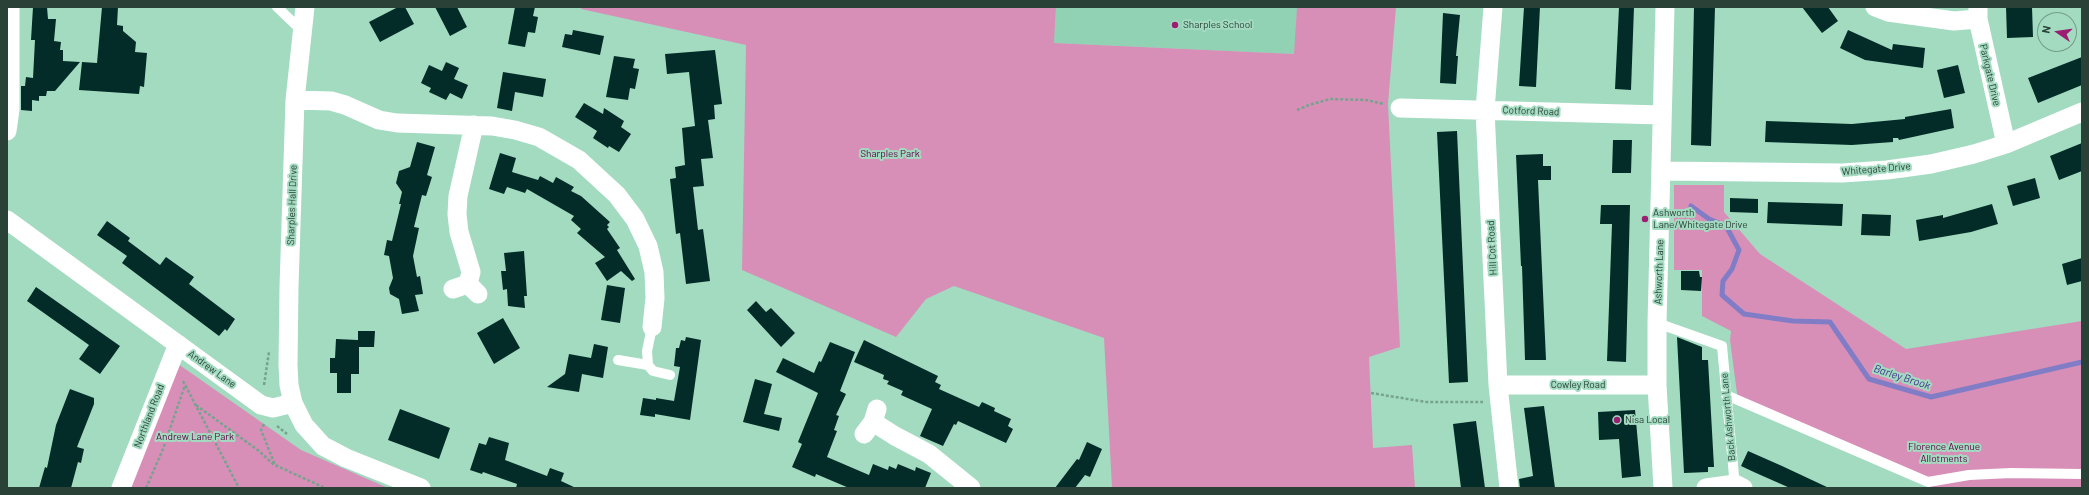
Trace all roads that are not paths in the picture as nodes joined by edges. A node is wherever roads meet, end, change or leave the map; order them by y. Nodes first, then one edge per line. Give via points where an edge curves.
1 (10, 7) edge
2 (278, 7) edge
3 (304, 7) edge
4 (1493, 7) edge
5 (1665, 7) edge
6 (1875, 7) edge
7 (1978, 13) edge
8 (302, 31) junction
9 (8, 85) edge
10 (295, 100) junction
11 (1400, 108) road end
12 (1486, 110) junction
13 (2082, 112) edge
14 (1662, 115) junction
15 (474, 125) junction
16 (7, 131) edge
17 (2006, 144) junction
18 (1662, 170) junction
19 (7, 220) edge
20 (466, 289) dead end
21 (1657, 324) junction
22 (652, 327) joint
23 (174, 352) junction
24 (618, 360) dead end
25 (648, 365) junction
26 (670, 375) dead end
27 (1657, 385) junction
28 (1499, 393) junction
29 (1726, 394) junction
30 (293, 403) junction
31 (872, 422) dead end
32 (2082, 474) edge
33 (1738, 487) edge
34 (121, 488) edge
35 (421, 488) edge
36 (971, 488) edge
37 (1508, 488) edge
38 (1664, 488) edge
39 (1706, 488) edge

1 - 9 street
2 - 8 lane
3 - 8 street, Sharples Hall Drive
4 - 12 street, Hill Cot Road
5 - 14 street, Ashworth Lane
6 - 7 street via 1888,12 1954,21
7 - 17 street, Parkgate Drive
8 - 10 street, Sharples Hall Drive
9 - 16 street
10 - 15 street via 345,105 379,120 397,123
10 - 30 street, Sharples Hall Drive via 288,365
11 - 12 street, Cotford Road
12 - 14 street, Cotford Road
12 - 28 street, Hill Cot Road
13 - 17 street, Whitegate Drive
14 - 18 street, Ashworth Lane
15 - 20 street via 458,196 457,214 459,232 471,272
15 - 22 street via 516,130 539,137 579,160 617,195 635,219 648,246 654,272
17 - 18 street, Whitegate Drive via 1931,164 1887,170 1842,173
18 - 21 street, Ashworth Lane
19 - 23 street, Andrew Lane
21 - 27 street, Ashworth Lane
21 - 29 lane, Back Ashworth Lane via 1722,346
22 - 25 lane via 647,351
23 - 30 street, Andrew Lane via 261,404 273,408
23 - 34 street, Northland Road
24 - 25 lane
25 - 26 lane via 653,371
27 - 28 street, Cowley Road
27 - 38 street, Ashworth Lane
28 - 37 street, Hill Cot Road
29 - 32 lane via 1928,482 1969,475
29 - 33 lane, Back Ashworth Lane
30 - 35 street via 304,425 323,446
31 - 36 street via 929,454
33 - 39 street

